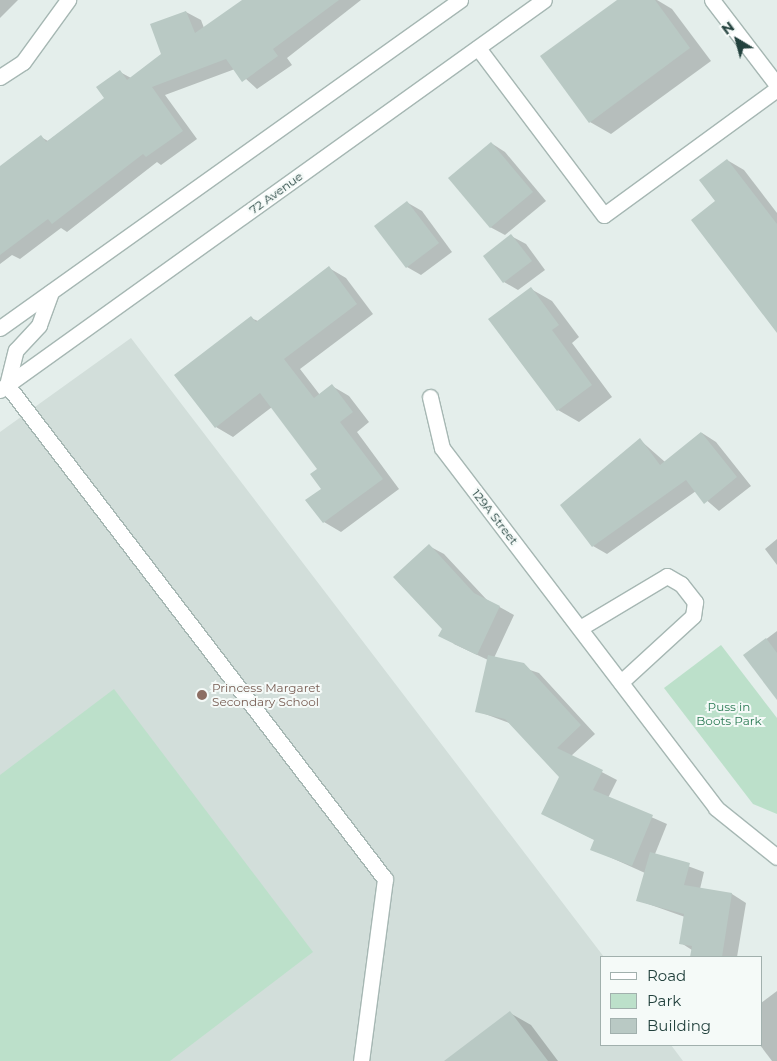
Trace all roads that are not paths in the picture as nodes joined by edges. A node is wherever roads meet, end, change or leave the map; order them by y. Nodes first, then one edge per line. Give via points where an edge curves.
1 (68, 0) edge
2 (460, 0) edge
3 (544, 0) edge
4 (712, 0) edge
5 (478, 48) junction
6 (0, 77) edge
7 (777, 87) edge
8 (51, 292) junction
9 (0, 328) edge
10 (4, 388) edge
11 (430, 397) dead end
12 (580, 628) junction
13 (621, 682) junction
14 (777, 856) edge
15 (361, 1061) edge

1 - 6 main road via 23,62
2 - 8 main road
3 - 5 main road, 72 Avenue
4 - 7 main road
5 - 7 main road via 604,215
5 - 10 main road, 72 Avenue
8 - 9 main road
8 - 10 main road via 39,325 16,350
10 - 15 main road via 385,879
11 - 12 main road, 129A Street via 442,448
12 - 13 main road, 129A Street
12 - 13 main road via 667,576 682,584 695,602 693,616
13 - 14 main road, 129A Street via 716,808

